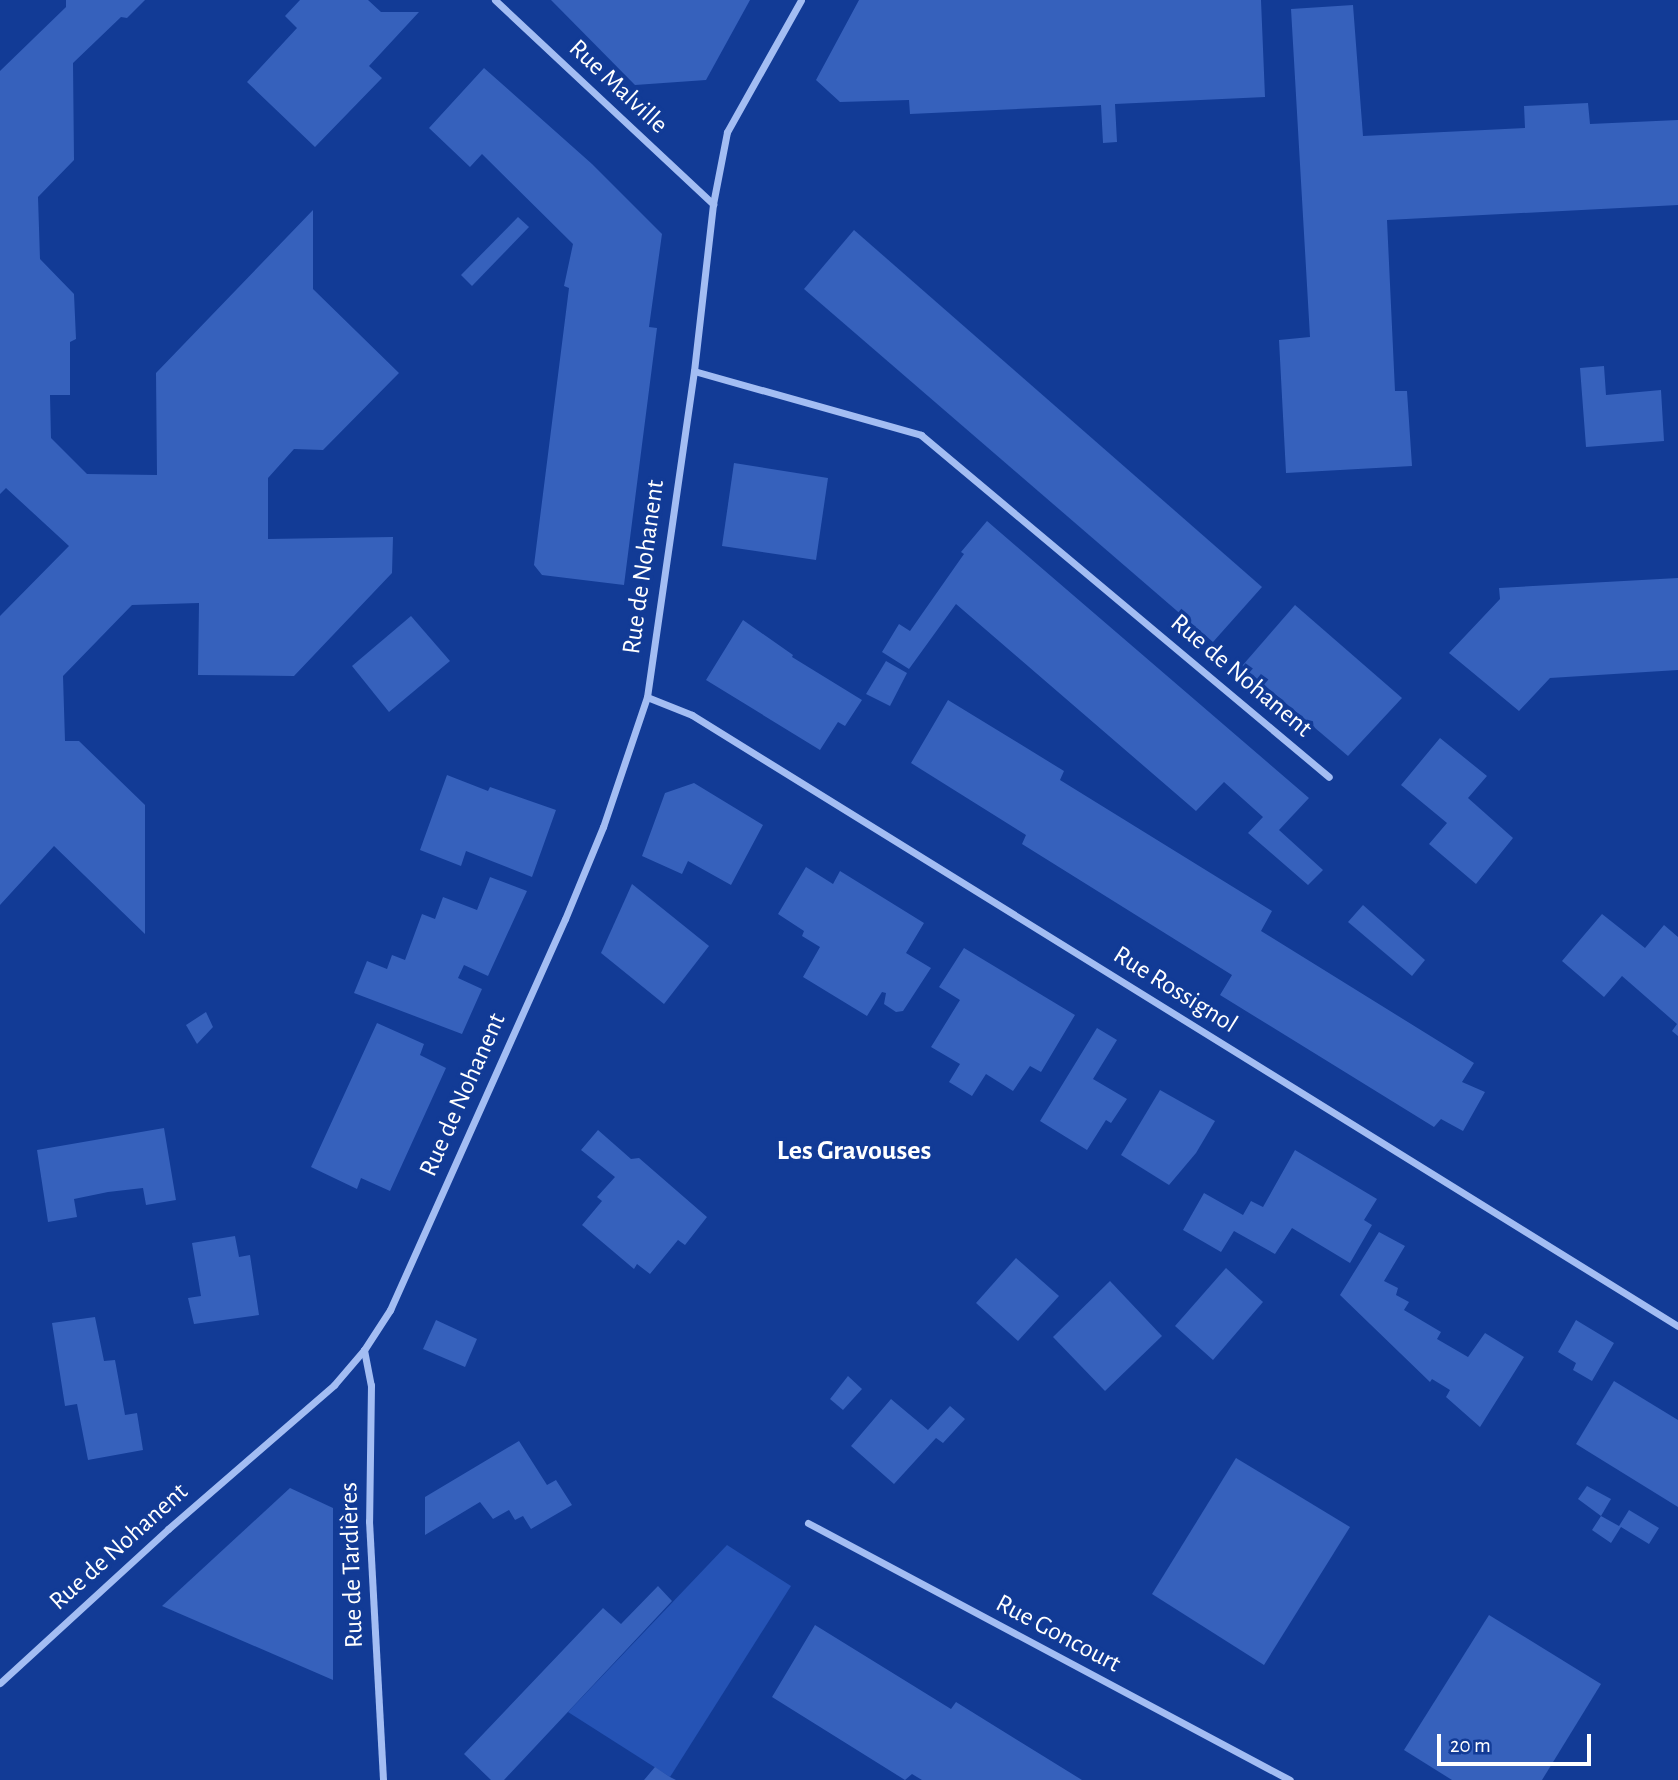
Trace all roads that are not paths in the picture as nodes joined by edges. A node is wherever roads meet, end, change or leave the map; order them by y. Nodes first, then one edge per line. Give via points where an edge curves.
1 (495, 0) edge
2 (801, 0) edge
3 (713, 204) junction
4 (694, 371) junction
5 (647, 697) junction
6 (1329, 777) dead end
7 (1678, 1326) edge
8 (364, 1350) junction
9 (808, 1523) dead end
10 (0, 1683) edge
11 (383, 1780) edge
12 (1290, 1780) edge

1 - 3 street, Rue Malville
2 - 3 street, Rue de Nohanent via 727,132
3 - 4 street, Rue de Nohanent
4 - 5 street, Rue de Nohanent
4 - 6 street, Rue de Nohanent via 921,435
5 - 7 street, Rue Rossignol via 692,715
5 - 8 street, Rue de Nohanent via 603,827 565,919 390,1310
8 - 10 street, Rue de Nohanent via 334,1385
8 - 11 street, Rue de Tardières via 371,1385 369,1521
9 - 12 street, Rue Goncourt

